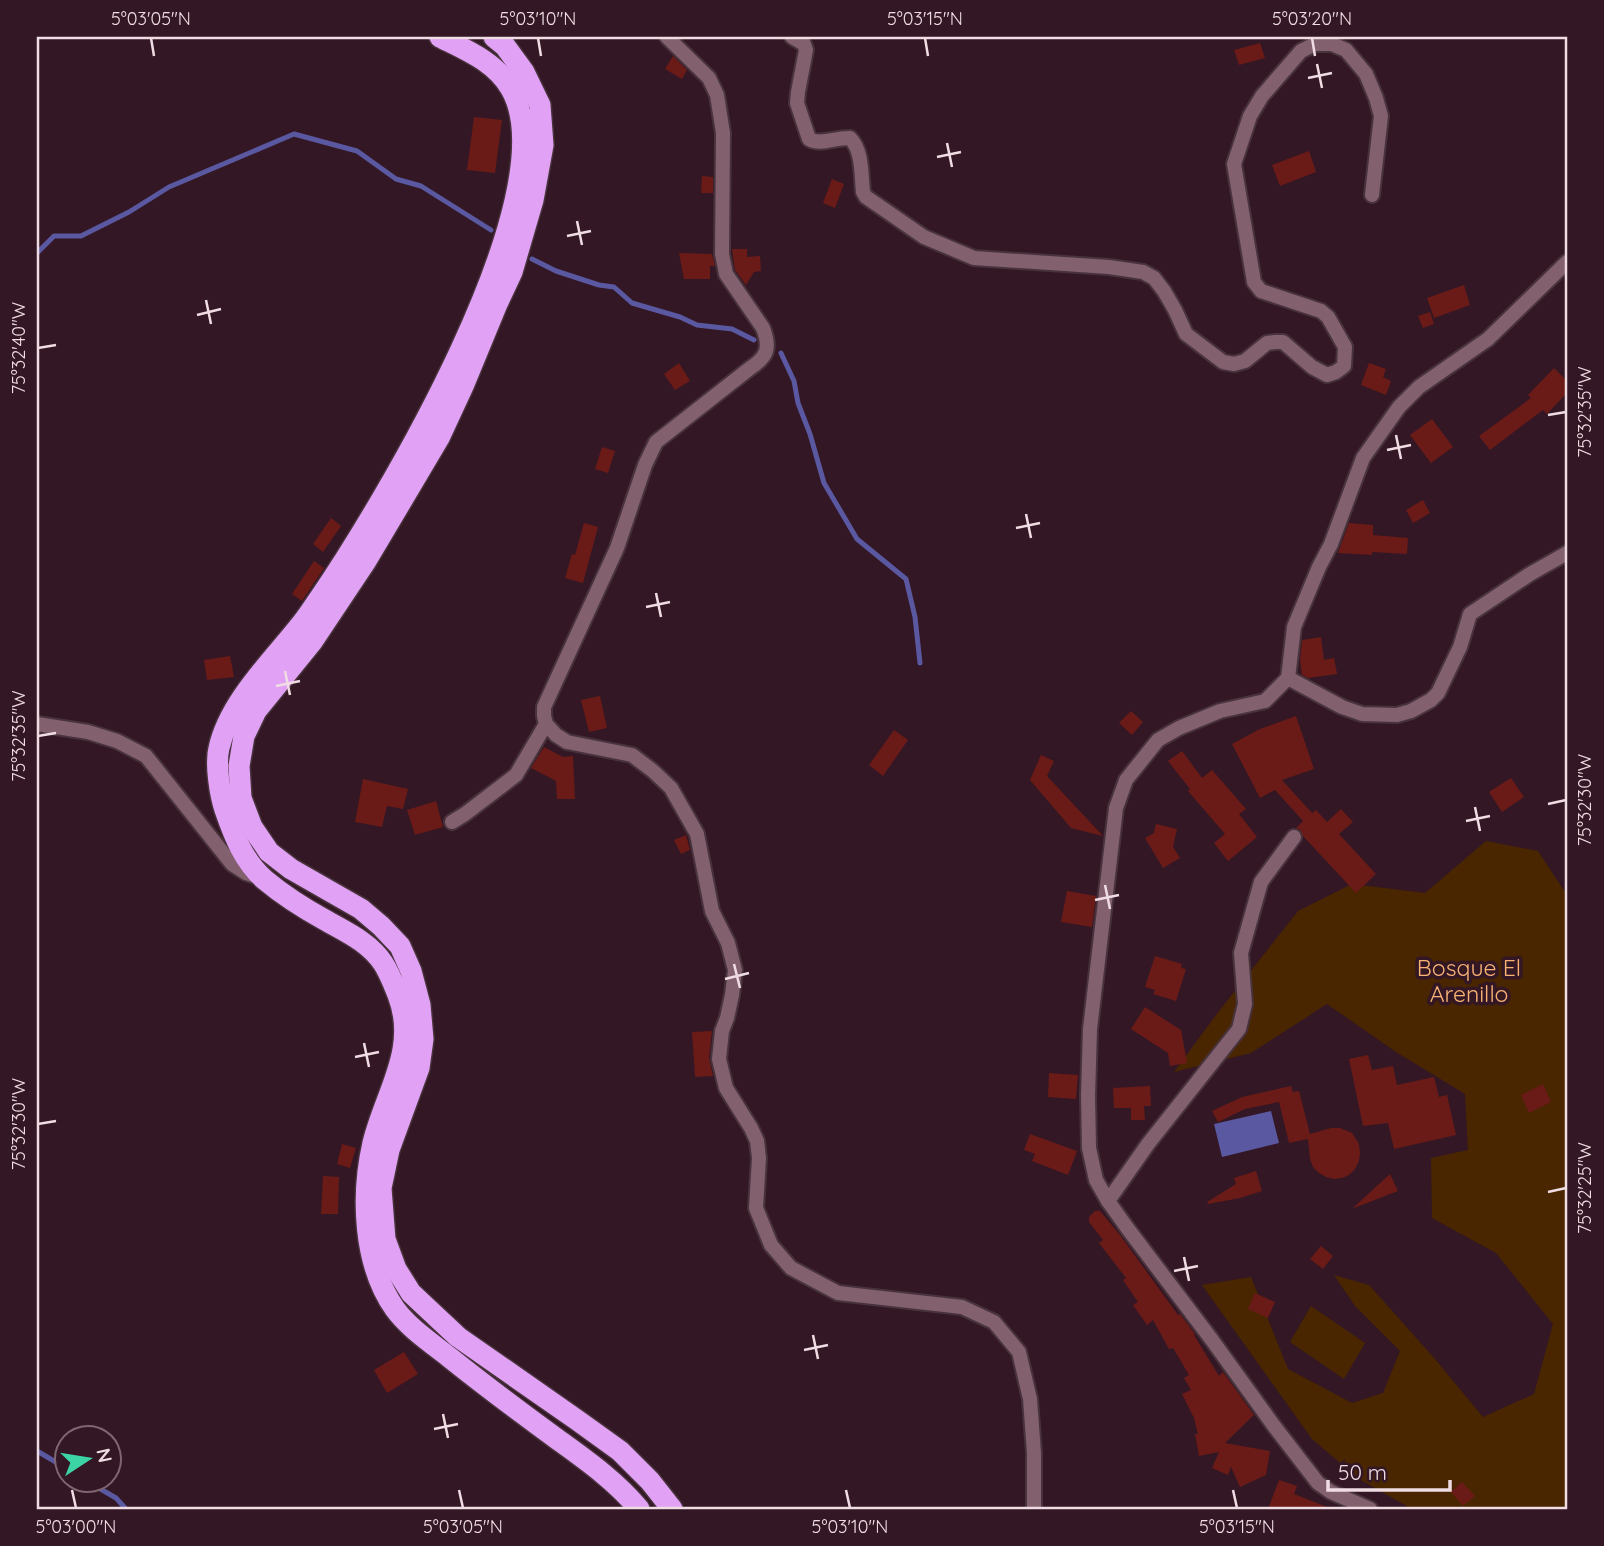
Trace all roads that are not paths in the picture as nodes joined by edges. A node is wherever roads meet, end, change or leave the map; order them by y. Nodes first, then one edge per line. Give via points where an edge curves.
1 (440, 37) edge
2 (494, 37) edge
3 (667, 37) edge
4 (792, 37) edge
5 (1372, 195) dead end
6 (1567, 262) edge
7 (1567, 553) edge
8 (1287, 678) junction
9 (37, 724) edge
10 (546, 724) junction
11 (452, 822) dead end
12 (1294, 837) dead end
13 (263, 878) junction
14 (1108, 1201) junction
15 (639, 1509) edge
16 (672, 1509) edge
17 (1034, 1509) edge
18 (1370, 1509) edge

1 - 13 highway via 495,68 512,90 522,117 523,157 513,209 476,318 403,465 340,569 240,701 218,751 222,802 233,834
2 - 16 highway via 524,72 540,105 543,145 512,272 439,438 312,642 256,711 244,736 239,766 241,798 252,827 269,852 382,926 400,946 411,971 421,1005 419,1068 389,1150 381,1188 385,1239 396,1269 411,1293 458,1337 620,1451
3 - 10 street via 698,65 717,95 723,133 722,254 726,274 763,328 768,348 762,360 656,442 617,548 544,707
4 - 5 street via 806,50 797,103 809,139 818,143 850,138 859,155 866,197 924,237 974,258 1143,272 1164,290 1186,334 1223,362 1245,361 1267,343 1283,342 1327,375 1344,366 1345,347 1328,317 1261,291 1254,282 1234,164 1262,96 1301,51 1315,44 1346,50 1366,75 1376,98 1381,116
6 - 8 street via 1488,339 1419,387 1370,447 1294,627
7 - 8 street via 1470,614 1437,693 1412,711 1363,714
8 - 14 street via 1265,701 1220,711 1158,740 1126,780 1116,808 1090,1029 1088,1096 1089,1148 1096,1180
9 - 13 street via 88,732 146,756 232,864
10 - 11 street via 516,775
10 - 17 street via 567,742 632,755 671,788 697,834 712,911 735,970 719,1059 726,1088 757,1140 756,1208 771,1244 791,1268 838,1293 962,1307 994,1322 1019,1352 1030,1399
12 - 14 street via 1261,882 1241,953 1245,1004 1239,1029 1147,1144
13 - 15 highway via 369,947 383,963 401,1003 402,1057 373,1144 367,1187 373,1262 397,1312 475,1378 611,1479
14 - 18 street via 1318,1483

